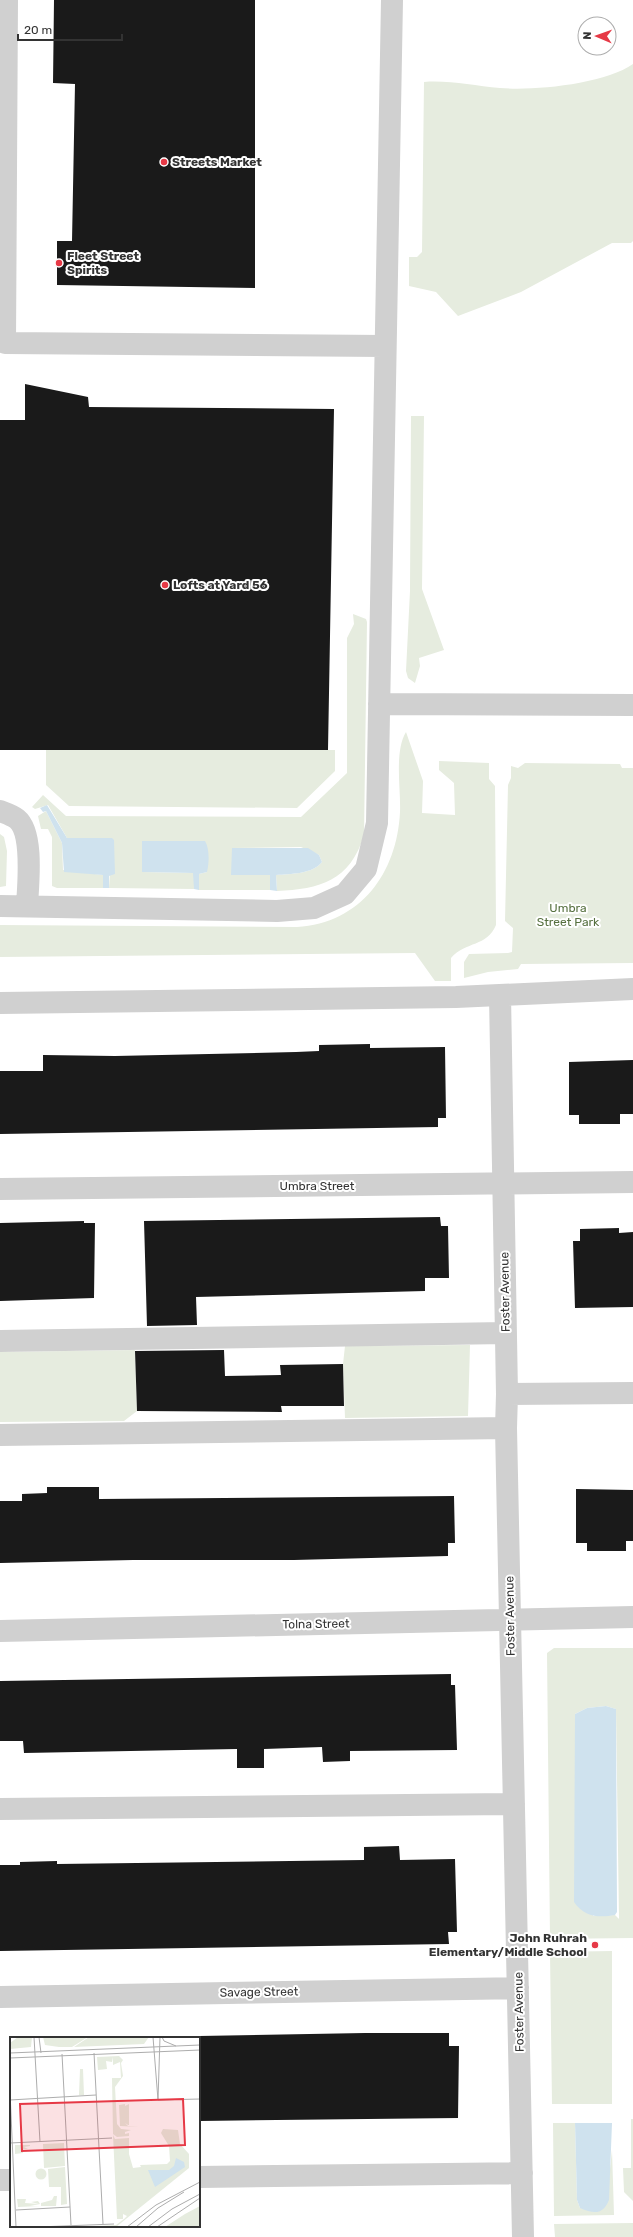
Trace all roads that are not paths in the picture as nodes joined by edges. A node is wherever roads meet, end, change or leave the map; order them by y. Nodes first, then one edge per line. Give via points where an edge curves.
1 (7, 0) edge
2 (392, 0) edge
3 (2, 342) edge
4 (385, 346) junction
5 (379, 704) junction
6 (633, 705) edge
7 (0, 811) edge
8 (0, 906) edge
9 (27, 906) junction
10 (633, 989) edge
11 (500, 995) junction
12 (0, 1003) edge
13 (633, 1182) edge
14 (502, 1184) junction
15 (0, 1189) edge
16 (505, 1333) junction
17 (0, 1341) edge
18 (633, 1393) edge
19 (507, 1394) junction
20 (506, 1428) junction
21 (0, 1435) edge
22 (633, 1617) edge
23 (511, 1619) junction
24 (0, 1631) edge
25 (514, 1804) junction
26 (0, 1809) edge
27 (518, 1988) junction
28 (0, 1997) edge
29 (522, 2173) junction
30 (200, 2177) edge
31 (523, 2237) edge

1 - 3 street
2 - 4 street
3 - 4 street
4 - 5 street
5 - 6 street
5 - 9 street via 377,823 366,869 345,894 314,908 277,911
7 - 9 street via 18,820 26,836
8 - 9 street
10 - 11 street
11 - 12 street
11 - 14 street, Foster Avenue
13 - 14 street, Umbra Street
14 - 15 street, Umbra Street
14 - 16 street, Foster Avenue
16 - 17 street
16 - 19 street, Foster Avenue
18 - 19 street
19 - 20 street, Foster Avenue
20 - 21 street
20 - 23 street, Foster Avenue
22 - 23 street, Tolna Street
23 - 24 street, Tolna Street
23 - 25 street, Foster Avenue
25 - 26 street
25 - 27 street, Foster Avenue
27 - 28 street, Savage Street
27 - 29 street, Foster Avenue
29 - 30 street
29 - 31 street, Foster Avenue

